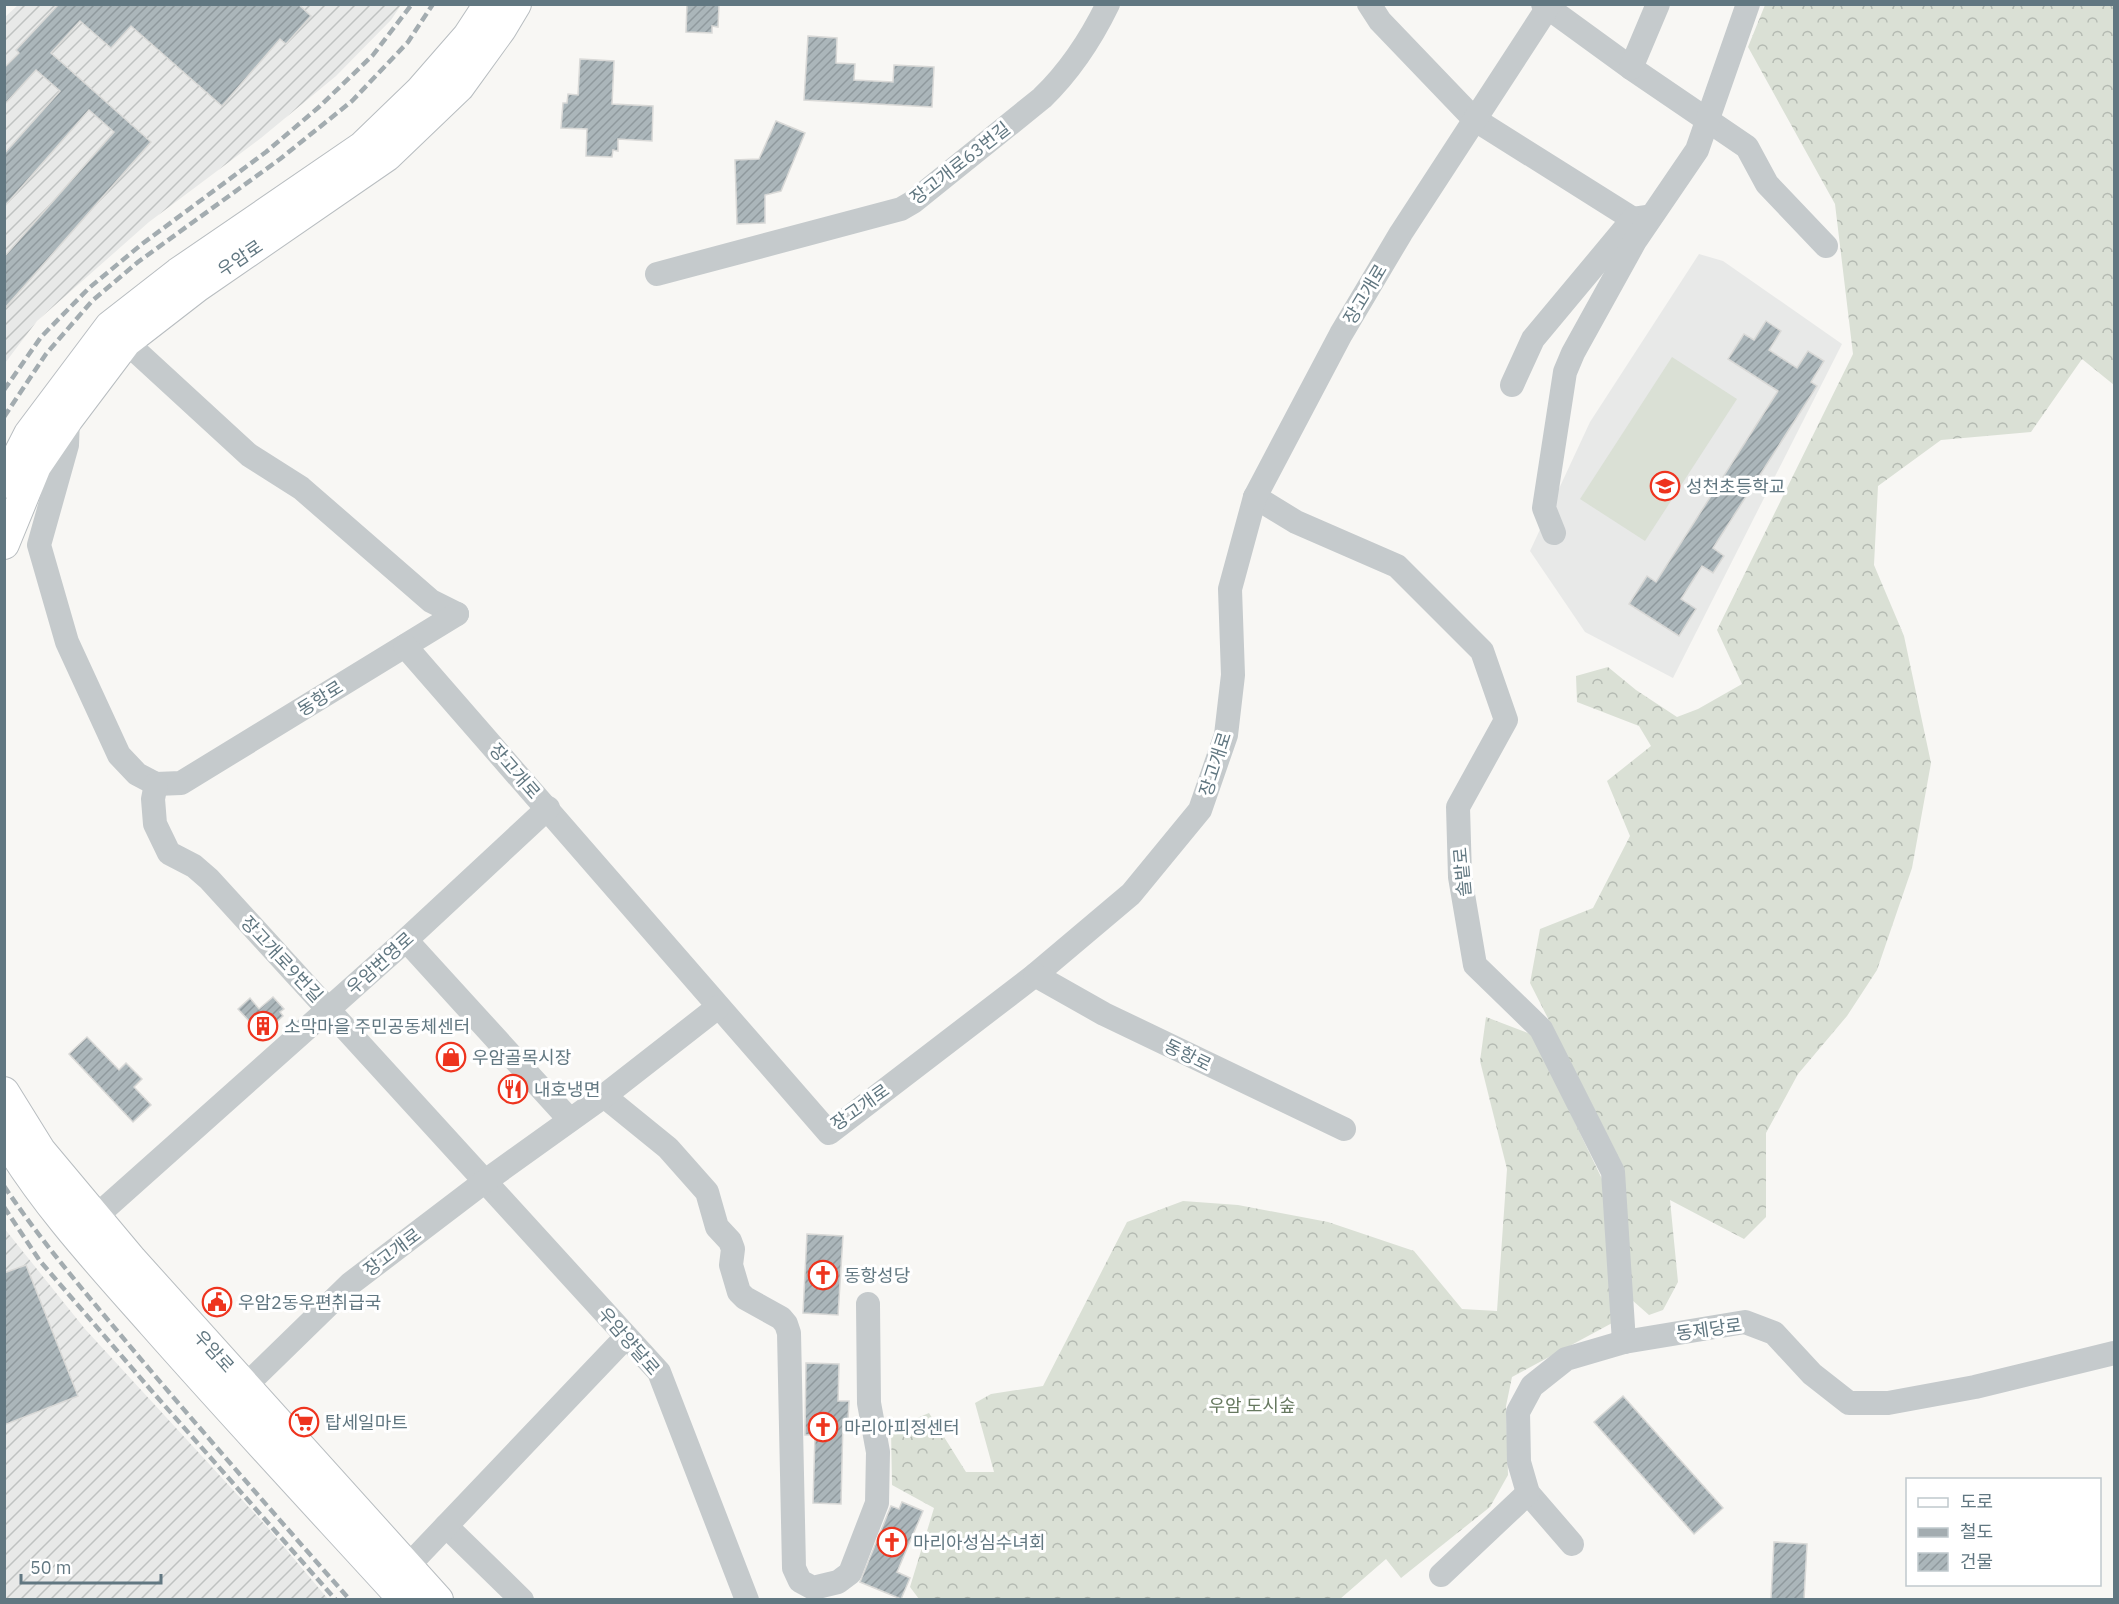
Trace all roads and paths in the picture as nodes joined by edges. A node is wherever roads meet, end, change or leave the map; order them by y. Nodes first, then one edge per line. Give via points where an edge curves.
1 (489, 4) edge
2 (516, 4) edge
3 (1108, 4) edge
4 (1369, 4) edge
5 (1658, 4) edge
6 (1748, 4) edge
7 (1547, 6) edge
8 (1631, 68) junction
9 (1474, 119) junction
10 (1708, 120) junction
11 (1642, 217) junction
12 (1826, 246) dead end
13 (657, 274) dead end
14 (126, 342) junction
15 (1512, 385) dead end
16 (68, 419) junction
17 (4, 483) edge
18 (1254, 497) junction
19 (1554, 534) dead end
20 (4, 544) edge
21 (405, 646) junction
22 (156, 784) junction
23 (548, 808) junction
24 (406, 940) junction
25 (1035, 975) junction
26 (718, 1007) junction
27 (328, 1009) junction
28 (4, 1092) edge
29 (604, 1096) junction
30 (570, 1120) junction
31 (1344, 1129) dead end
32 (4, 1136) edge
33 (484, 1182) junction
34 (85, 1226) junction
35 (868, 1304) dead end
36 (627, 1337) junction
37 (1624, 1342) junction
38 (2115, 1353) edge
39 (235, 1396) junction
40 (1528, 1493) junction
41 (446, 1526) junction
42 (1572, 1544) dead end
43 (408, 1566) junction
44 (1441, 1575) dead end
45 (404, 1599) edge
46 (438, 1599) edge
47 (522, 1599) edge
48 (747, 1599) edge

1 - 17 main road, 우암로 via 468,36 420,91 362,147 178,273 110,326 29,434
2 - 14 main road, 우암로 via 459,87 387,156 196,287
3 - 13 street, 장고개로63번길 via 1095,31 1058,82 913,202 901,209
4 - 9 street via 1380,21
5 - 8 street
6 - 10 street
7 - 8 street, 장고개로
7 - 9 street, 장고개로
8 - 10 street, 장고개로
9 - 11 street
9 - 18 street, 장고개로 via 1341,334
10 - 11 street via 1697,150
10 - 12 street, 장고개로 via 1747,147 1767,184
11 - 15 street via 1533,339
11 - 19 street via 1635,241 1565,372 1544,508
14 - 16 main road, 우암로
14 - 21 street, 동항로 via 249,455 302,488 431,601 457,614
16 - 20 main road, 우암로 via 36,466
16 - 22 street via 67,445 39,545 68,642 119,755 137,774
18 - 25 street, 장고개로 via 1230,590 1233,675 1226,735 1200,810 1131,894
18 - 37 street, 솔밭로 via 1296,522 1397,567 1482,651 1506,720 1458,807 1460,877 1474,965 1541,1029 1613,1172
21 - 22 street, 동항로 via 181,783
21 - 23 street, 장고개로
22 - 27 street, 장고개로9번길 via 155,824 169,854 194,866 209,879
23 - 24 street, 우암번영로
23 - 26 street, 장고개로
24 - 27 street, 우암번영로
24 - 30 street
25 - 26 street, 장고개로 via 829,1133
25 - 31 street, 동항로 via 1104,1014
26 - 29 street, 장고개로
27 - 33 street, 장고개로9번길
27 - 34 street, 우암번영로
28 - 34 main road, 우암로
29 - 30 street, 장고개로
29 - 35 street via 668,1148 707,1192 717,1227 733,1249 730,1265 739,1292 786,1324 794,1568 800,1581 813,1588 838,1582 850,1573 877,1503 878,1452 869,1403
30 - 33 street, 장고개로
32 - 34 main road, 우암로 via 19,1161
33 - 36 street, 우암양달로
33 - 39 street, 장고개로 via 350,1284
34 - 39 main road, 우암로
36 - 41 street
36 - 48 street, 우암양달로 via 659,1372
37 - 38 street, 동제당로 via 1745,1322 1774,1333 1812,1374 1849,1403 1888,1403 1975,1387
37 - 40 street, 동제당로 via 1566,1359 1532,1386 1518,1412 1519,1462
39 - 43 main road, 우암로
39 - 45 main road, 우암로
40 - 42 street, 동제당로
40 - 44 street
41 - 43 street
41 - 47 street
43 - 46 main road, 우암로

